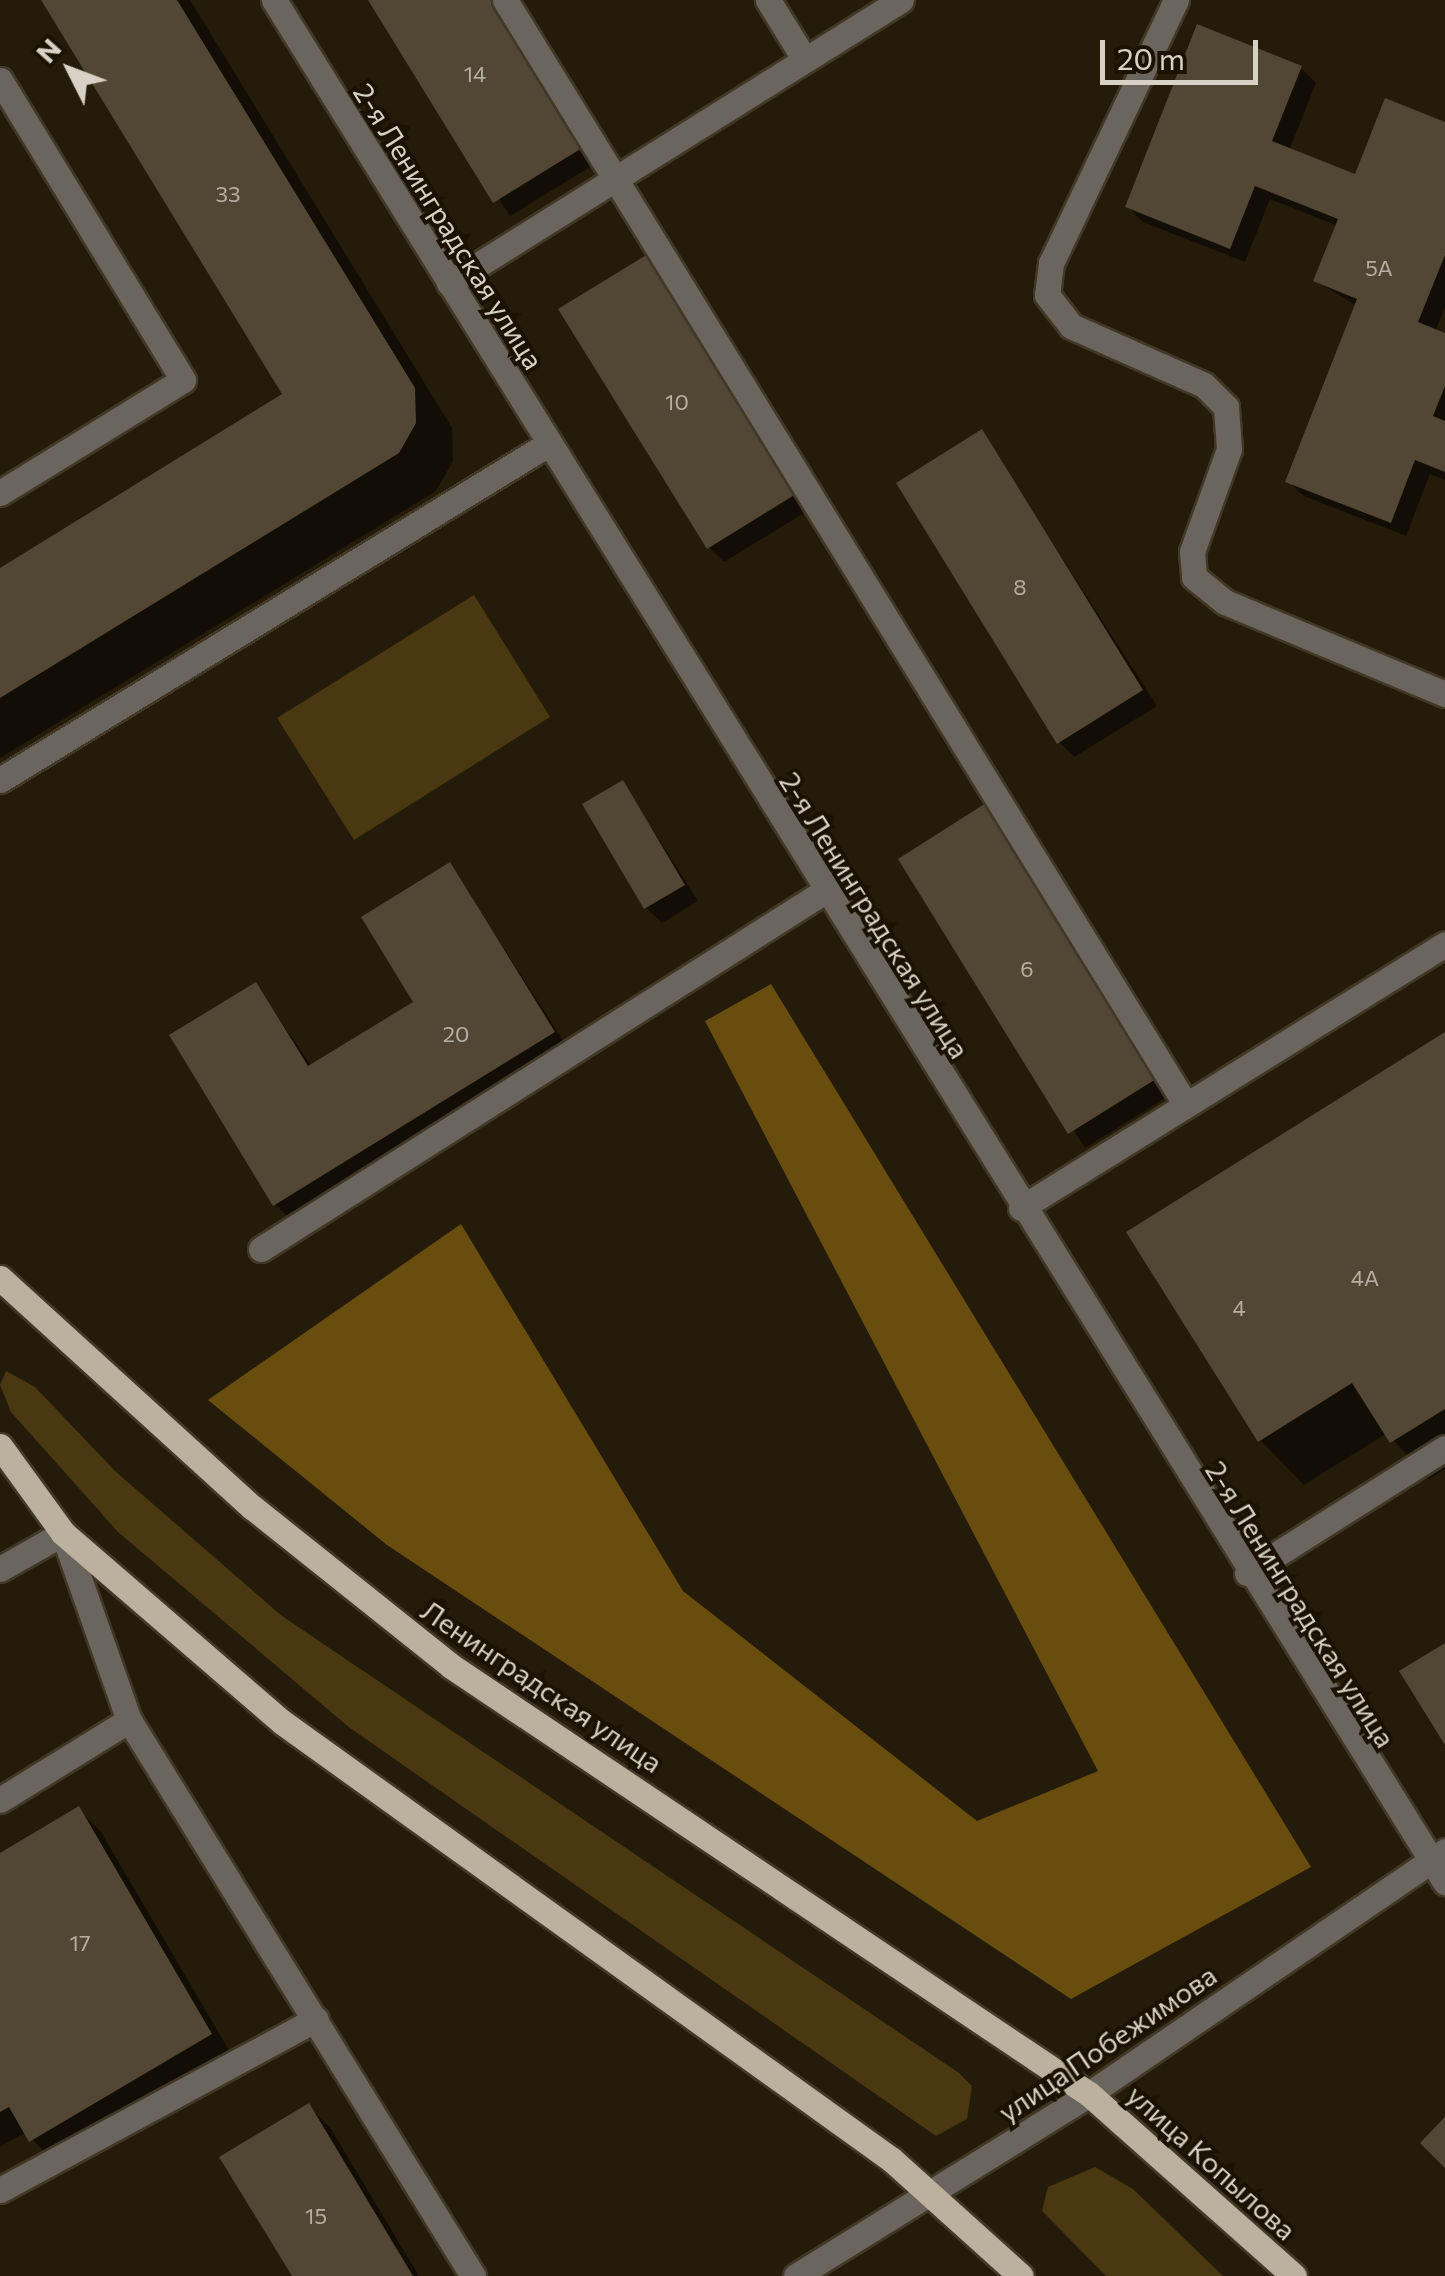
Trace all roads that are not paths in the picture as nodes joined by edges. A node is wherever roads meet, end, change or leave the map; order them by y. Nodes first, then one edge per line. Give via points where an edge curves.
1 (274, 0) edge
2 (505, 0) edge
3 (768, 0) edge
4 (901, 0) edge
5 (1176, 0) edge
6 (805, 60) junction
7 (0, 80) edge
8 (615, 179) junction
9 (449, 283) junction
10 (548, 444) junction
11 (0, 493) edge
12 (1445, 694) edge
13 (0, 780) edge
14 (825, 891) junction
15 (1445, 944) edge
16 (1186, 1105) junction
17 (1021, 1208) junction
18 (261, 1249) dead end
19 (0, 1278) edge
20 (0, 1446) edge
21 (1445, 1448) edge
22 (63, 1533) junction
23 (0, 1569) edge
24 (1246, 1573) junction
25 (130, 1720) junction
26 (0, 1800) edge
27 (1435, 1856) edge
28 (1445, 1882) edge
29 (316, 2019) junction
30 (1089, 2094) junction
31 (0, 2190) edge
32 (931, 2193) junction
33 (473, 2276) edge
34 (796, 2276) edge
35 (1020, 2276) edge
36 (1294, 2276) edge

1 - 9 street, 2-я Ленинградская улица
2 - 8 street
3 - 6 street
4 - 6 street
5 - 12 street via 1051,263 1047,295 1080,332 1204,385 1226,407 1232,434 1192,552 1194,576 1225,602
6 - 8 street
7 - 11 street via 183,380
8 - 9 street
8 - 16 street
9 - 10 street, 2-я Ленинградская улица
10 - 13 street
10 - 14 street, 2-я Ленинградская улица
14 - 17 street, 2-я Ленинградская улица
14 - 18 street
15 - 16 street
16 - 17 street
17 - 24 street, 2-я Ленинградская улица
19 - 30 main road, Ленинградская улица via 252,1507 451,1666
20 - 22 main road
21 - 24 street
22 - 23 street
22 - 25 street
22 - 32 main road via 282,1722
24 - 27 street, 2-я Ленинградская улица
25 - 26 street
25 - 29 street
27 - 28 street, 2-я Ленинградская улица
27 - 30 street, улица Побежимова
29 - 31 street
29 - 33 street
30 - 32 street, улица Побежимова
30 - 36 main road, улица Копылова
32 - 34 street, улица Побежимова
32 - 35 main road

